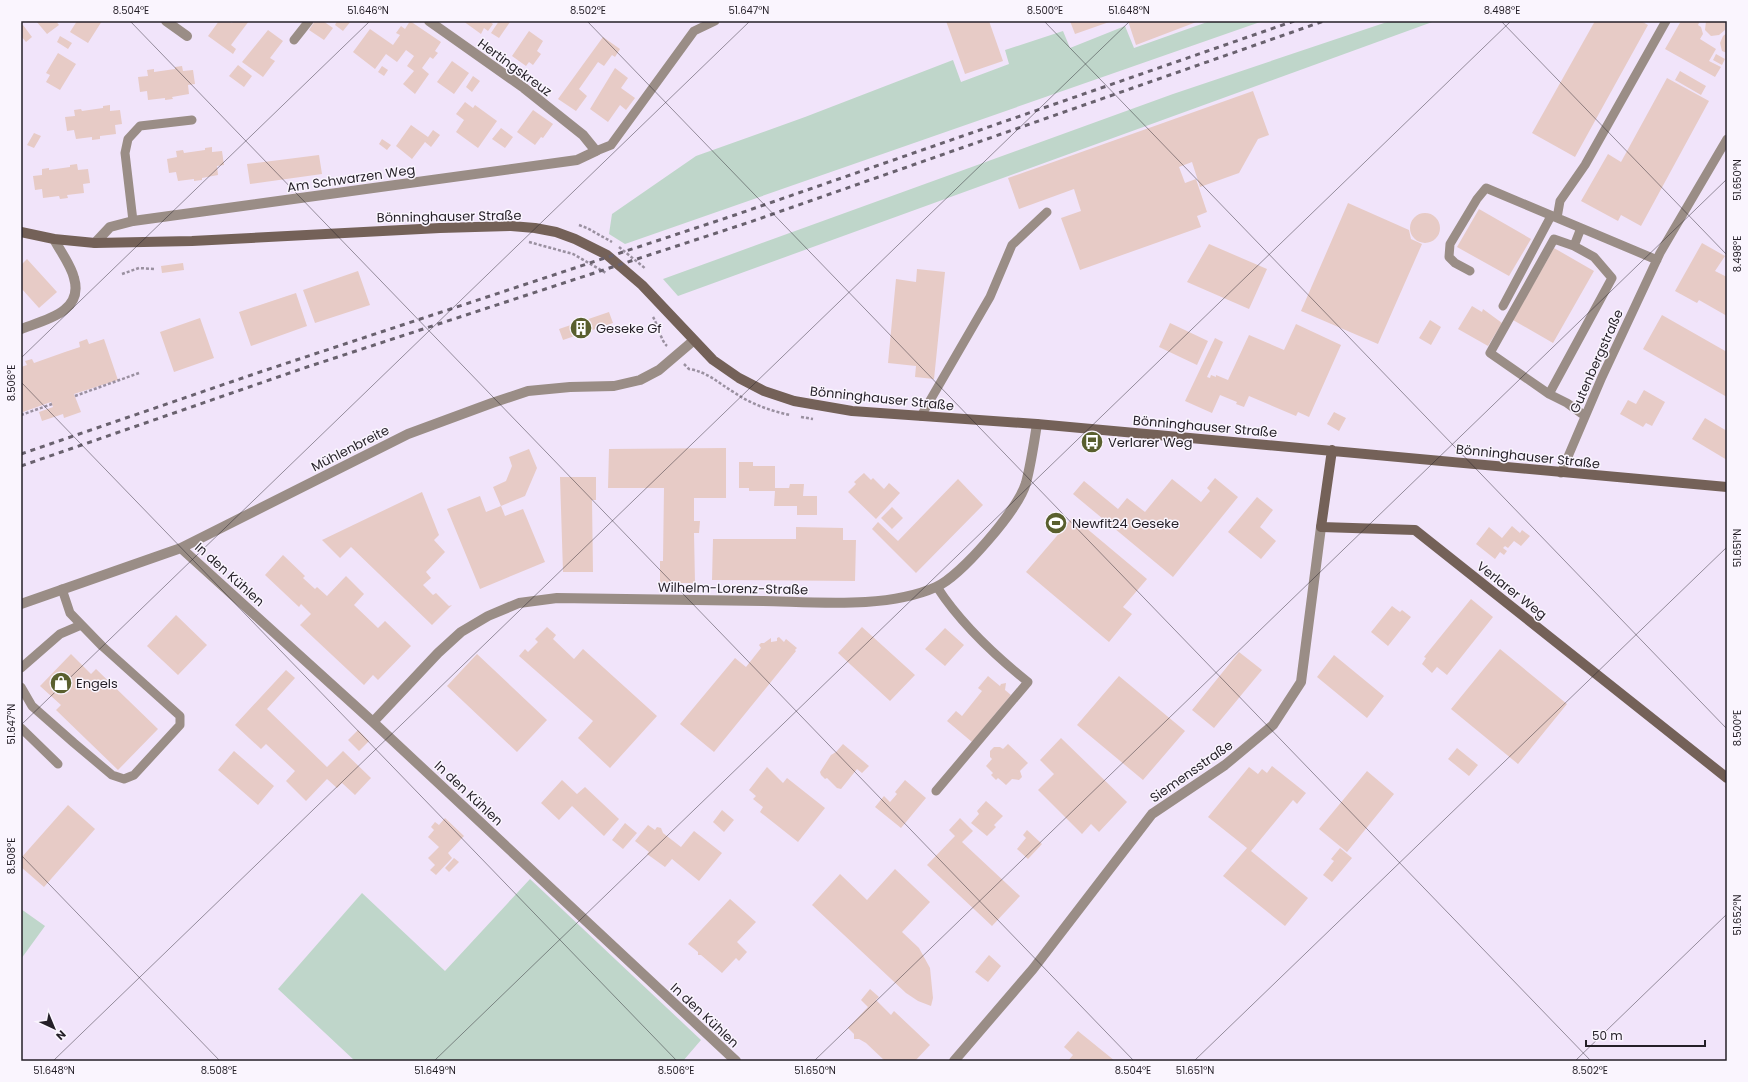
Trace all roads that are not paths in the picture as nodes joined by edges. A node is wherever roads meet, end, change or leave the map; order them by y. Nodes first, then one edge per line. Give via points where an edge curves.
1 (166, 21) edge
2 (309, 21) edge
3 (430, 21) edge
4 (715, 21) edge
5 (1666, 21) edge
6 (187, 36) dead end
7 (294, 40) dead end
8 (192, 120) dead end
9 (1727, 139) edge
10 (596, 151) junction
11 (1048, 212) dead end
12 (1554, 217) junction
13 (133, 221) junction
14 (1581, 228) junction
15 (21, 232) edge
16 (54, 239) junction
17 (96, 243) junction
18 (1574, 246) junction
19 (1657, 260) junction
20 (1470, 271) dead end
21 (1503, 306) dead end
22 (21, 329) edge
23 (693, 341) junction
24 (1549, 394) junction
25 (921, 416) junction
26 (1585, 416) junction
27 (1037, 424) junction
28 (1332, 450) junction
29 (1561, 473) junction
30 (1727, 487) edge
31 (1321, 527) junction
32 (181, 548) junction
33 (937, 587) junction
34 (62, 589) junction
35 (21, 604) edge
36 (81, 624) junction
37 (21, 668) edge
38 (21, 687) edge
39 (373, 722) junction
40 (21, 728) edge
41 (58, 764) dead end
42 (1727, 778) edge
43 (936, 791) dead end
44 (736, 1061) edge
45 (954, 1061) edge

1 - 6 street
2 - 7 lane
3 - 10 street, Hertingskreuz via 524,88 584,135
4 - 10 lane via 694,31 611,145
5 - 12 lane via 1585,165 1560,201
8 - 13 lane via 140,126 128,139 125,153
9 - 19 lane, Gutenbergstraße
10 - 13 street, Am Schwarzen Weg via 577,160
11 - 25 lane via 1012,245 990,297
12 - 14 lane
12 - 20 lane via 1486,188 1450,244 1449,257
12 - 21 lane
13 - 17 street, Am Schwarzen Weg via 110,227
14 - 18 lane
14 - 19 lane
15 - 16 main road, Bönninghauser Straße
16 - 17 main road, Bönninghauser Straße
16 - 22 street via 74,278 76,294 69,307 55,317
17 - 23 main road, Bönninghauser Straße via 511,226 556,232 607,255 626,269
18 - 24 lane via 1594,257 1612,278
18 - 24 lane via 1554,239 1490,353
19 - 26 lane, Gutenbergstraße
23 - 25 main road, Bönninghauser Straße via 713,360 739,378 764,391 794,401 852,410
23 - 32 street, Mühlenbreite via 659,370 640,380 614,386 528,391 408,434
24 - 26 lane
25 - 27 main road, Bönninghauser Straße
26 - 29 lane, Gutenbergstraße
27 - 28 main road, Bönninghauser Straße
27 - 33 street, Wilhelm-Lorenz-Straße via 1026,483 1017,501 972,558
28 - 29 main road, Bönninghauser Straße
28 - 31 main road
29 - 30 main road, Bönninghauser Straße
31 - 42 main road, Verlarer Weg via 1415,530
31 - 45 street, Siemensstraße via 1301,682 1273,725 1225,766 1152,814 1033,969
32 - 34 street, Mühlenbreite
32 - 39 street, In den Kühlen
33 - 39 street, Wilhelm-Lorenz-Straße via 896,600 836,602 557,598 520,603 488,616 461,632
33 - 43 lane via 978,638 1028,682
34 - 35 street, Mühlenbreite
34 - 36 lane via 70,613
36 - 37 lane via 60,634
36 - 38 lane via 180,716 180,725 158,751 134,775 124,779 112,775 32,706
39 - 44 street, In den Kühlen
40 - 41 lane

